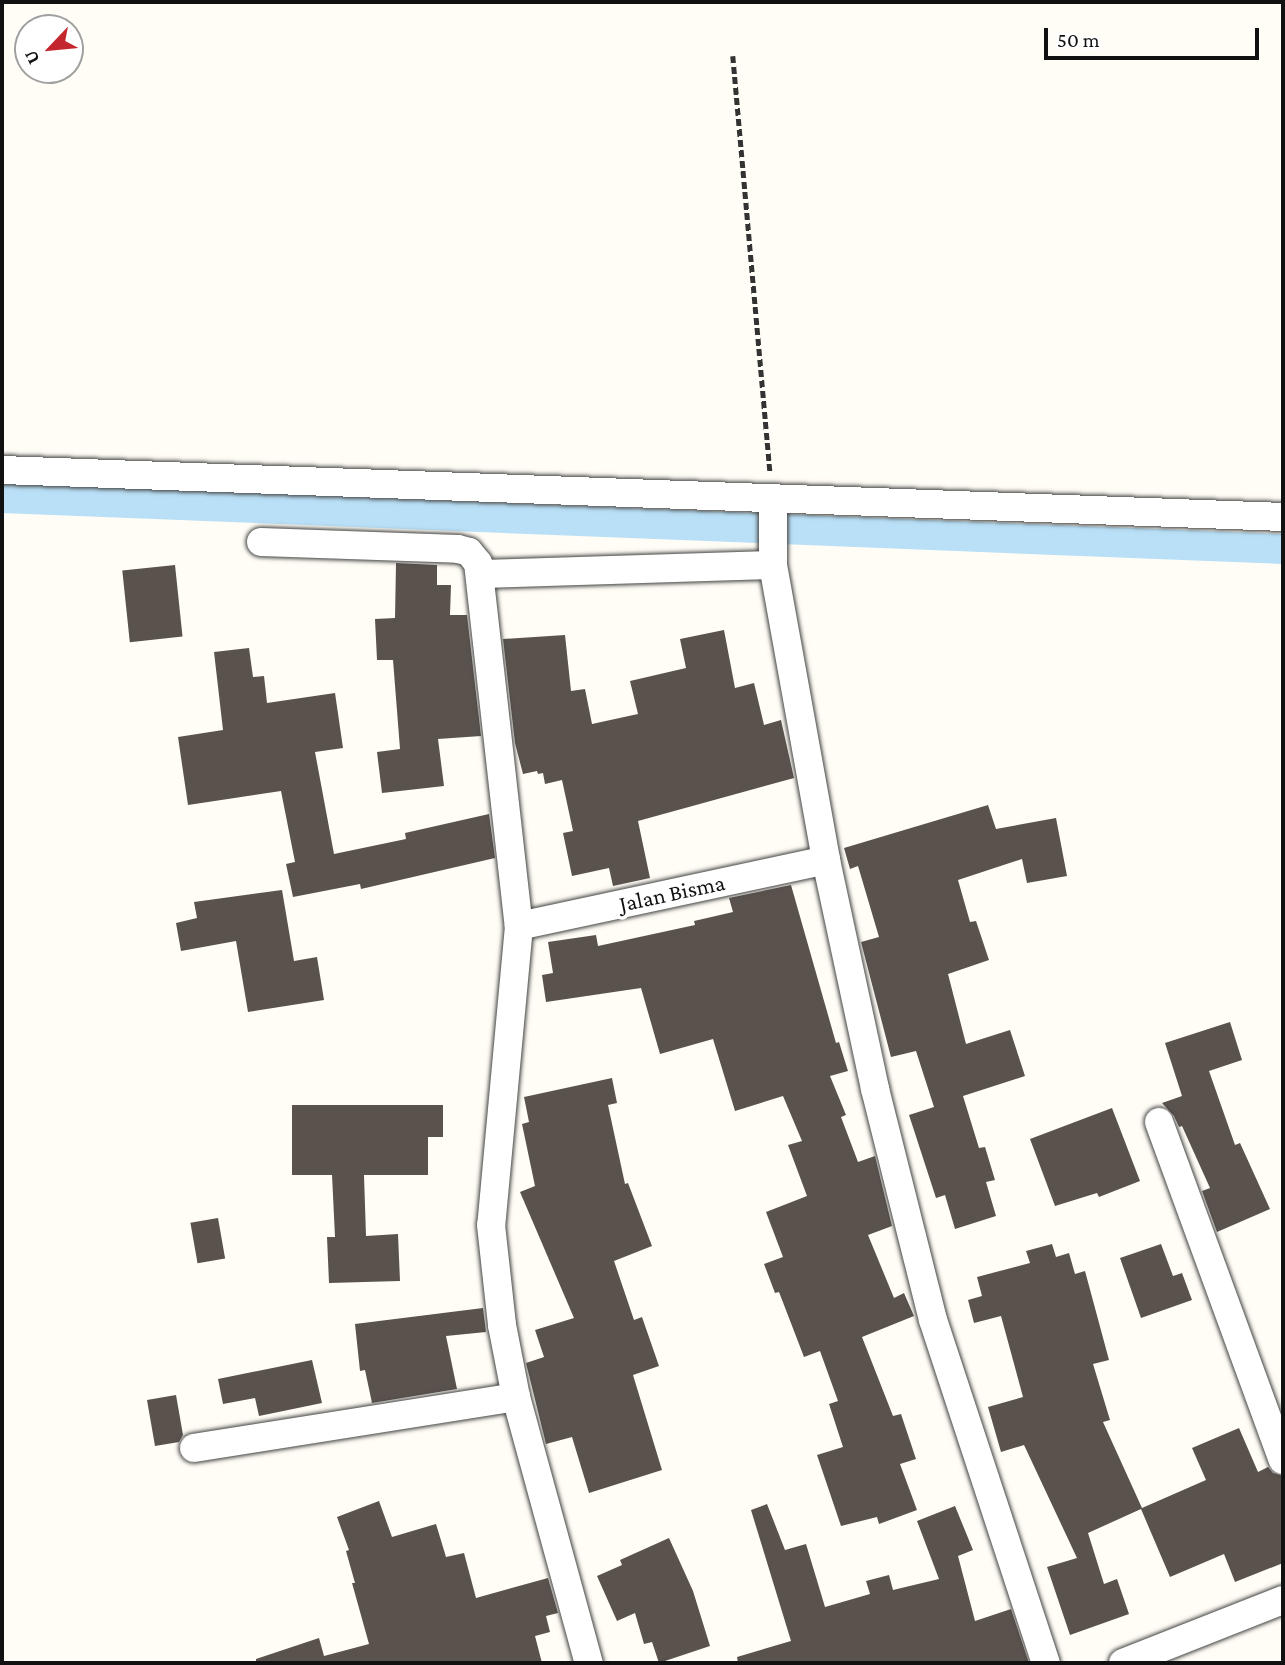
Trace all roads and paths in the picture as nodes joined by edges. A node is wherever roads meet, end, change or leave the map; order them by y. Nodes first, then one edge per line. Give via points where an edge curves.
1 (733, 56) dead end
2 (2, 470) edge
3 (772, 504) junction
4 (1283, 517) edge
5 (261, 542) dead end
6 (772, 559) junction
7 (481, 574) junction
8 (826, 860) junction
9 (519, 926) junction
10 (1159, 1122) dead end
11 (516, 1397) junction
12 (194, 1448) dead end
13 (1283, 1460) edge
14 (1283, 1600) edge
15 (589, 1663) edge
16 (1046, 1663) edge
17 (1123, 1663) edge

1 - 3 path
2 - 3 street
3 - 4 street
3 - 6 street
5 - 7 street via 458,549 475,557
6 - 7 street
6 - 8 street
7 - 9 street
8 - 9 street, Jalan Bisma
8 - 16 street via 875,1089 933,1320
9 - 11 street via 491,1225
10 - 13 street
11 - 12 street
11 - 15 street
14 - 17 street

